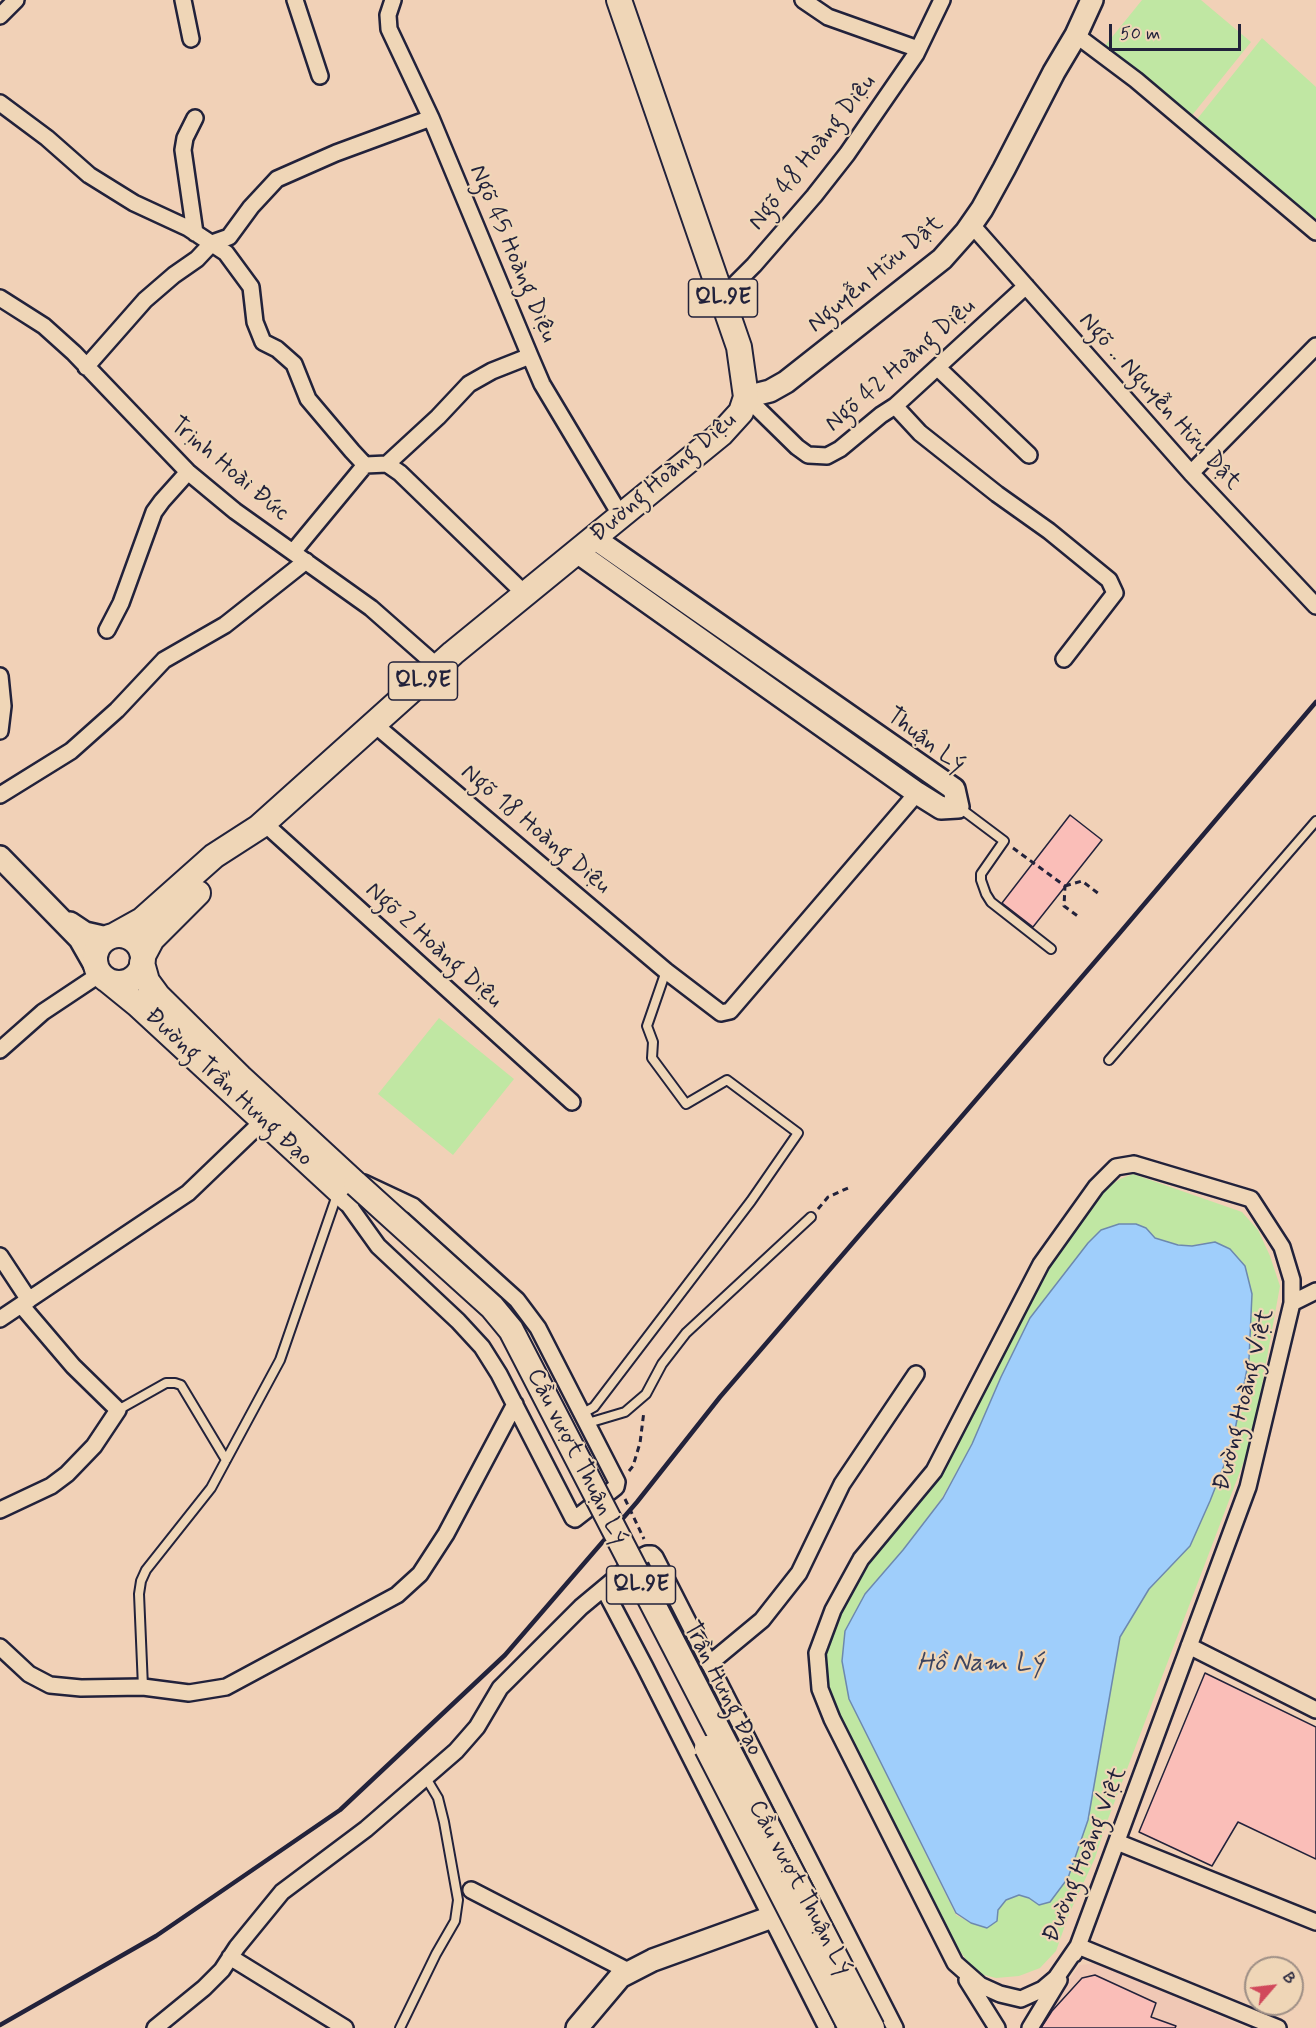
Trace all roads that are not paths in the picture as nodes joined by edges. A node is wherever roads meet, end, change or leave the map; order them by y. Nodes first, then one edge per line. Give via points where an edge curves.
1 (16, 0) edge
2 (183, 0) edge
3 (295, 0) edge
4 (393, 0) edge
5 (619, 0) edge
6 (803, 0) edge
7 (942, 0) edge
8 (1092, 0) edge
9 (0, 16) edge
10 (1076, 34) junction
11 (191, 39) dead end
12 (918, 49) junction
13 (320, 76) dead end
14 (0, 103) edge
15 (195, 118) dead end
16 (430, 118) junction
17 (971, 224) junction
18 (1316, 232) edge
19 (195, 233) junction
20 (212, 243) junction
21 (1026, 286) junction
22 (722, 297) junction
23 (0, 298) edge
24 (1316, 346) edge
25 (530, 356) junction
26 (87, 367) junction
27 (938, 368) junction
28 (746, 397) junction
29 (896, 406) junction
30 (1029, 455) dead end
31 (387, 464) junction
32 (365, 465) junction
33 (188, 472) junction
34 (1191, 473) junction
35 (621, 516) junction
36 (585, 545) junction
37 (293, 552) junction
38 (306, 561) junction
39 (525, 594) junction
40 (1316, 606) edge
41 (107, 630) dead end
42 (1064, 659) dead end
43 (438, 667) junction
44 (0, 676) edge
45 (374, 724) junction
46 (0, 731) edge
47 (917, 793) junction
48 (0, 795) edge
49 (958, 807) junction
50 (1316, 821) edge
51 (261, 825) junction
52 (0, 857) edge
53 (53, 910) junction
54 (111, 937) junction
55 (1051, 949) dead end
56 (142, 960) junction
57 (666, 971) junction
58 (101, 973) junction
59 (3, 1042) edge
60 (1110, 1060) dead end
61 (572, 1102) dead end
62 (263, 1122) junction
63 (347, 1187) junction
64 (812, 1217) road end
65 (0, 1256) edge
66 (1316, 1291) edge
67 (25, 1303) junction
68 (1292, 1303) junction
69 (0, 1319) edge
70 (916, 1374) dead end
71 (515, 1404) junction
72 (118, 1410) junction
73 (585, 1418) junction
74 (226, 1460) junction
75 (0, 1510) edge
76 (604, 1589) junction
77 (1189, 1646) junction
78 (0, 1647) edge
79 (709, 1665) junction
80 (143, 1687) junction
81 (1316, 1710) edge
82 (426, 1778) junction
83 (1118, 1842) junction
84 (471, 1890) dead end
85 (772, 1917) junction
86 (1316, 1922) edge
87 (1078, 1946) junction
88 (230, 1958) junction
89 (955, 1963) junction
90 (630, 1972) junction
91 (154, 2028) edge
92 (345, 2028) edge
93 (400, 2028) edge
94 (577, 2028) edge
95 (827, 2028) edge
96 (851, 2028) edge
97 (872, 2028) edge
98 (896, 2028) edge
99 (997, 2028) edge
100 (1030, 2028) edge
101 (1278, 2028) edge

1 - 9 street
2 - 11 street
3 - 13 street
4 - 16 street, Ngõ 45 Hoàng Diệu via 389,29
5 - 22 main road, Đường Hoàng Diệu / QL.9E
6 - 12 street via 828,17
7 - 12 street, Ngõ 48 Hoàng Diệu
8 - 10 street, Nguyễn Hữu Dật
10 - 17 street, Nguyễn Hữu Dật
10 - 18 street
12 - 22 street, Ngõ 48 Hoàng Diệu via 847,154 754,265
14 - 19 street via 89,175
15 - 19 street via 184,138 183,150
16 - 20 street via 277,178 229,237
16 - 25 street, Ngõ 45 Hoàng Diệu
17 - 21 street, Ngõ .. Nguyễn Hữu Dật
17 - 28 street, Nguyễn Hữu Dật via 942,259 794,375 770,392
19 - 20 street
20 - 26 street via 145,300
20 - 32 street via 226,253 251,287 255,322 263,342 294,364 308,399
21 - 27 street, Ngõ 42 Hoàng Diệu
21 - 34 street, Ngõ .. Nguyễn Hữu Dật
22 - 28 main road, Đường Hoàng Diệu / QL.9E via 739,347
23 - 26 street, Trịnh Hoài Đức via 44,326
24 - 34 street
25 - 31 street via 470,384
25 - 35 street, Ngõ 45 Hoàng Diệu via 542,384
26 - 33 street, Trịnh Hoài Đức
27 - 29 street, Ngõ 42 Hoàng Diệu
27 - 30 street
28 - 29 street, Ngõ 42 Hoàng Diệu via 808,455 826,456 840,449
28 - 35 main road, Đường Hoàng Diệu / QL.9E via 736,419
29 - 42 street via 920,433 1109,580 1115,593
31 - 32 street
31 - 39 street
32 - 37 street
33 - 37 street, Trịnh Hoài Đức
33 - 41 street via 154,512 129,585
34 - 40 street, Ngõ .. Nguyễn Hữu Dật
35 - 36 main road, Đường Hoàng Diệu / QL.9E
36 - 39 main road, Đường Hoàng Diệu / QL.9E
36 - 47 street, Thuận Lý
36 - 49 street, Thuận Lý via 954,789
37 - 38 street, Trịnh Hoài Đức
38 - 43 street, Trịnh Hoài Đức via 371,608
38 - 48 street via 225,625 164,660 71,751
39 - 43 main road, Đường Hoàng Diệu / QL.9E
43 - 45 main road, Đường Hoàng Diệu / QL.9E
44 - 46 street
45 - 51 main road, Đường Hoàng Diệu / QL.9E
45 - 57 street, Ngõ 18 Hoàng Diệu
47 - 49 street, Thuận Lý via 941,808
47 - 57 street, Ngõ 18 Hoàng Diệu via 730,1011 721,1013
49 - 55 lane via 1004,841 981,874 982,887 991,902
50 - 60 lane
51 - 54 main road, Đường Hoàng Diệu / QL.9E via 214,856 142,920
51 - 56 main road, Đường Hoàng Diệu / QL.9E via 152,939
51 - 61 street, Ngõ 2 Hoàng Diệu
52 - 53 street
53 - 54 street via 85,933
53 - 58 street via 80,939
54 - 56 main road via 130,938 140,949
54 - 58 main road via 96,950
56 - 58 main road via 140,970 129,981 121,983
56 - 63 main road, QL.9E via 147,981 161,999
57 - 73 lane via 648,1026 652,1058 686,1104 727,1080 798,1133 752,1201
58 - 59 street
58 - 62 main road, Đường Trần Hưng Đạo / QL.9E
62 - 63 main road, Đường Trần Hưng Đạo / QL.9E
62 - 67 street via 188,1193
63 - 71 street via 378,1246 482,1347
63 - 73 street via 413,1206 517,1300 538,1328
63 - 74 lane via 280,1360
63 - 96 main road, QL.9E, bridge via 496,1335
63 - 97 main road, Cầu vượt Thuận Lý / QL.9E, bridge via 492,1307 511,1330
64 - 73 lane via 696,1322 662,1364 646,1394 625,1412
65 - 67 street
66 - 68 street
67 - 69 street
67 - 72 street via 73,1365
68 - 77 street, Đường Hoàng Việt via 1248,1487
68 - 89 street, Đường Hoàng Việt via 1292,1280 1282,1247 1251,1199 1134,1164 1116,1167 1096,1187 1041,1264 934,1471 861,1559 833,1611 817,1653 820,1689
70 - 79 street via 842,1484 799,1573 762,1620
71 - 73 street via 575,1519 618,1485
71 - 80 street via 446,1534 420,1574 397,1595 226,1687 189,1693
72 - 74 lane via 166,1383 181,1385
72 - 75 street via 94,1446 67,1474
74 - 80 lane via 201,1503 141,1581
76 - 79 street, Trần Hưng Đạo via 641,1557 652,1554
76 - 82 street via 500,1688 477,1727
76 - 85 street
77 - 81 street
77 - 83 street, Đường Hoàng Việt
78 - 80 street via 29,1674 50,1685
79 - 98 street, Trần Hưng Đạo
82 - 88 street via 282,1892
82 - 93 lane via 438,1798 458,1900 455,1921
83 - 86 street
83 - 87 street, Đường Hoàng Việt
84 - 90 street
85 - 90 street
85 - 95 street
87 - 89 street, Đường Hoàng Việt via 1056,1978 1022,1998 980,1985
87 - 100 street
87 - 101 street
88 - 91 street via 204,1988
88 - 92 street
89 - 99 street
90 - 94 street via 620,1977

